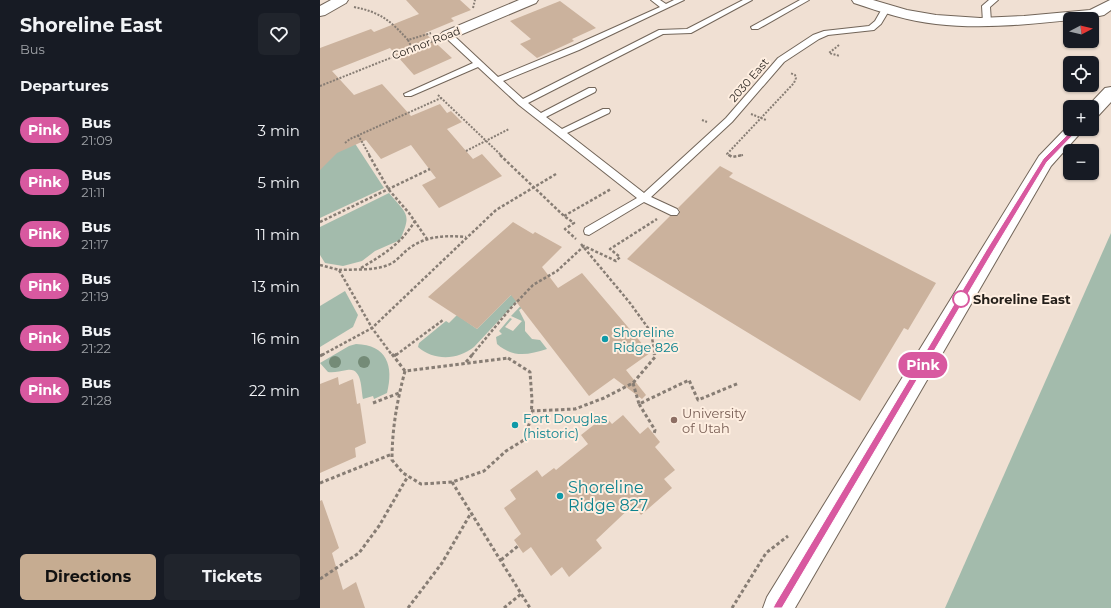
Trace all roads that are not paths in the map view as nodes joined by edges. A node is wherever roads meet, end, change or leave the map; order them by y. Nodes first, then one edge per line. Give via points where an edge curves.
1 (531, 0) edge
2 (655, 0) edge
3 (680, 0) edge
4 (748, 0) edge
5 (805, 0) edge
6 (994, 0) edge
7 (865, 1) edge
8 (345, 3) edge
9 (1111, 4) edge
10 (665, 7) junction
11 (886, 9) junction
12 (320, 12) edge
13 (987, 22) junction
14 (755, 27) dead end
15 (448, 35) joint
16 (479, 63) junction
17 (498, 80) junction
18 (592, 90) dead end
19 (1111, 92) edge
20 (408, 94) dead end
21 (522, 103) junction
22 (1099, 105) edge
23 (606, 110) dead end
24 (540, 117) junction
25 (561, 134) junction
26 (1068, 136) edge
27 (644, 198) junction
28 (674, 212) dead end
29 (589, 231) dead end
30 (778, 608) edge

1 - 15 street, Connor Road
2 - 10 lane
3 - 10 lane
4 - 21 lane via 688,31 662,32
5 - 14 lane
6 - 13 lane via 986,6
7 - 11 street
8 - 12 street
9 - 13 street via 1099,12 1090,14
10 - 17 lane
11 - 13 street via 945,20
11 - 27 lane, 2030 East via 871,28 816,37 781,60 729,120
15 - 16 lane
16 - 17 lane
16 - 20 lane
17 - 21 lane
18 - 24 lane
19 - 22 street
21 - 24 lane
23 - 25 lane
24 - 25 lane
25 - 27 lane
26 - 30 street via 1045,161
27 - 28 lane
27 - 29 lane, 2030 East

